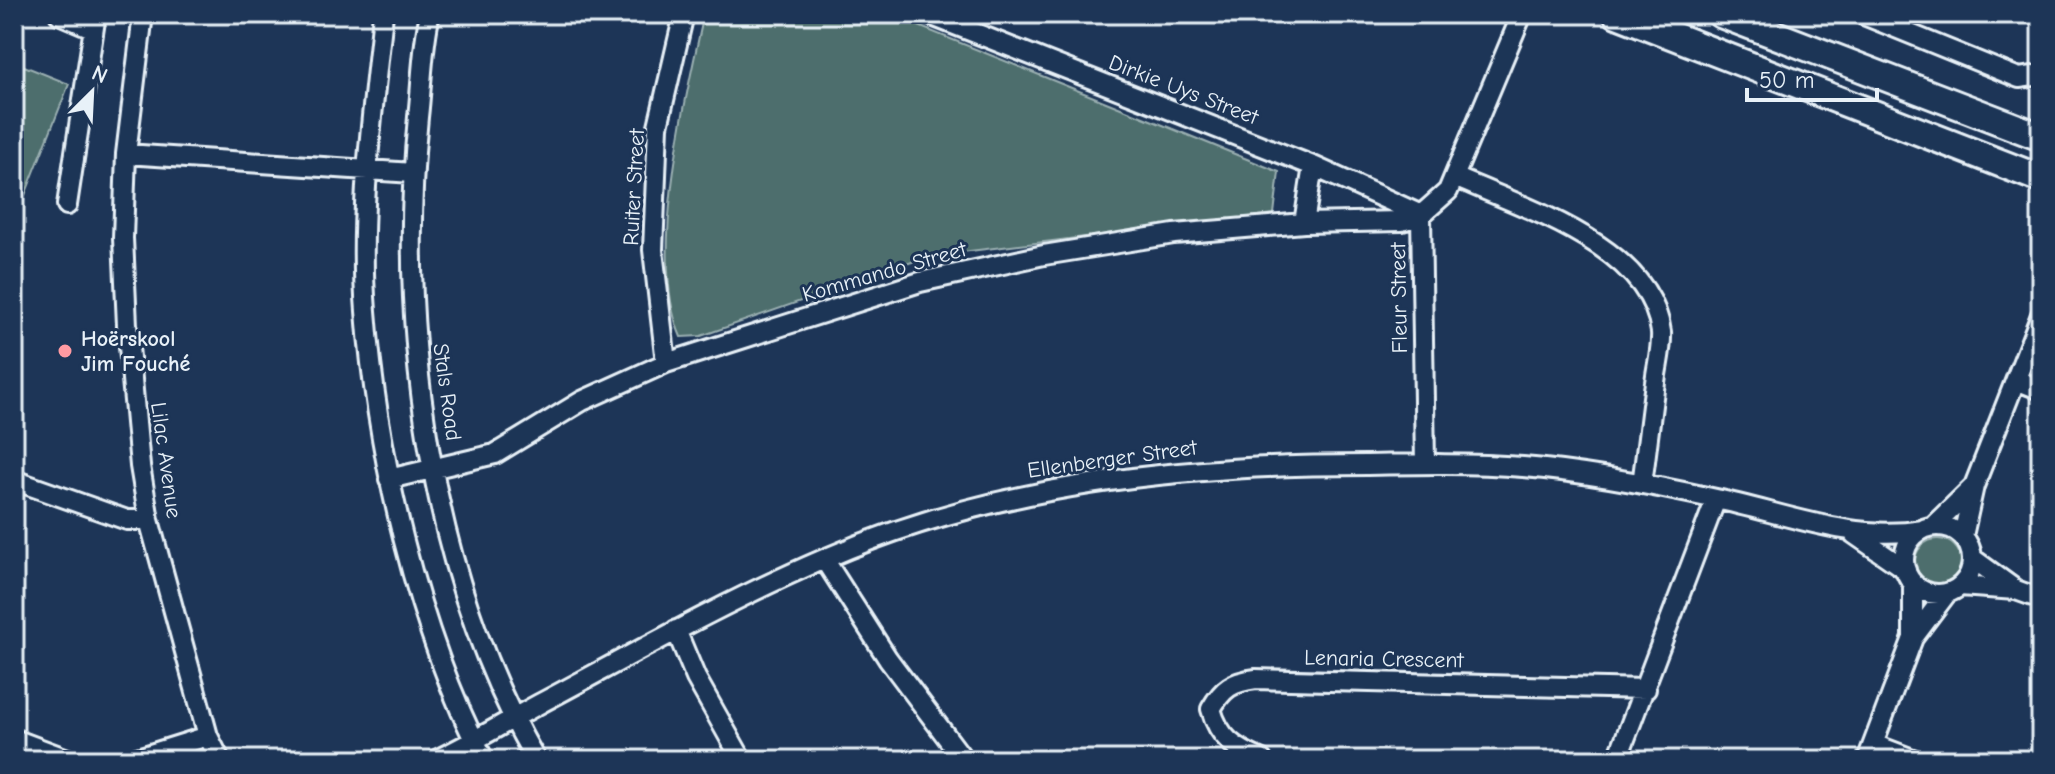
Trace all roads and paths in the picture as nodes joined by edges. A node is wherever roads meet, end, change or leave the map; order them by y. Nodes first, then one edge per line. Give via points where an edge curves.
1 (59, 14) edge
2 (143, 14) edge
3 (383, 14) edge
4 (430, 14) edge
5 (684, 14) edge
6 (927, 14) edge
7 (1522, 14) edge
8 (1617, 14) edge
9 (1710, 14) edge
10 (1721, 14) edge
11 (1861, 14) edge
12 (94, 21) edge
13 (1697, 45) junction
14 (2040, 76) edge
15 (1932, 95) junction
16 (1917, 131) junction
17 (2041, 137) edge
18 (126, 154) junction
19 (1313, 166) junction
20 (367, 170) junction
21 (413, 173) junction
22 (1455, 177) junction
23 (2041, 179) edge
24 (67, 205) dead end
25 (1421, 215) junction
26 (1304, 223) junction
27 (2041, 315) edge
28 (666, 363) junction
29 (2016, 380) junction
30 (2041, 390) edge
31 (1425, 464) junction
32 (435, 467) junction
33 (389, 479) junction
34 (14, 480) edge
35 (1642, 484) junction
36 (1974, 486) junction
37 (1716, 499) junction
38 (149, 520) junction
39 (1928, 528) junction
40 (1848, 531) junction
41 (1963, 536) junction
42 (1972, 558) junction
43 (824, 559) junction
44 (1909, 577) junction
45 (1954, 590) junction
46 (2016, 590) junction
47 (2041, 599) edge
48 (676, 630) junction
49 (1913, 638) junction
50 (1646, 689) junction
51 (514, 721) junction
52 (208, 736) junction
53 (14, 739) edge
54 (475, 743) junction
55 (1870, 752) edge
56 (70, 760) edge
57 (131, 760) edge
58 (220, 760) edge
59 (436, 760) edge
60 (484, 760) edge
61 (536, 760) edge
62 (742, 760) edge
63 (964, 760) edge
64 (1262, 760) edge
65 (1617, 760) edge
66 (1915, 760) edge

1 - 12 street
2 - 18 street, Lilac Avenue
3 - 20 street
4 - 21 street, Stals Road
5 - 28 street, Ruiter Street via 658,126 653,250
6 - 19 street, Dirkie Uys Street
7 - 22 street, Fleur Street
8 - 13 highway
9 - 13 highway
10 - 15 highway
11 - 14 street via 2019,78
12 - 24 street
13 - 16 highway
15 - 16 highway
15 - 17 highway
16 - 23 highway
18 - 20 street
18 - 38 street, Lilac Avenue via 127,325
19 - 25 street, Dirkie Uys Street
19 - 26 street
20 - 21 street
20 - 33 street via 365,310
21 - 32 street, Stals Road via 419,381
22 - 25 street, Fleur Street via 1448,191
22 - 35 street via 1574,231 1625,264 1640,284 1661,334
25 - 26 street, Kommando Street via 1402,221
25 - 31 street, Fleur Street
26 - 28 street, Kommando Street via 1174,234 920,282
27 - 29 street
28 - 32 street, Kommando Street via 582,401 495,454
29 - 30 street
29 - 36 street
31 - 35 street, Ellenberger Street via 1524,467
31 - 43 street, Ellenberger Street via 1211,468 1092,484 939,516
32 - 33 street, Kommando Street
32 - 51 street, Stals Road via 447,535
33 - 54 street via 423,603
34 - 38 street via 127,520
35 - 37 street, Ellenberger Street
36 - 39 street
36 - 41 street
37 - 40 street, Ellenberger Street
37 - 50 street
38 - 52 street, Lilac Avenue
39 - 40 street, Ellenberger Street via 1892,535
39 - 41 street via 1946,527
39 - 44 street via 1907,547
40 - 44 street, Ellenberger Street
41 - 42 street
42 - 45 street via 1970,574
42 - 46 street
43 - 48 street, Ellenberger Street
43 - 63 street via 888,659
44 - 45 street via 1929,593
44 - 49 street
45 - 46 street
45 - 49 street
46 - 47 street
48 - 51 street, Ellenberger Street
48 - 62 street
49 - 55 street
50 - 64 street, Lenaria Crescent via 1234,682 1220,692 1211,709 1216,726 1237,749
50 - 65 street
51 - 54 street, Ellenberger Street
51 - 61 street, Stals Road
52 - 57 street
52 - 58 street, Lilac Avenue
53 - 56 street
54 - 59 street, Ellenberger Street
54 - 60 street
55 - 66 street

